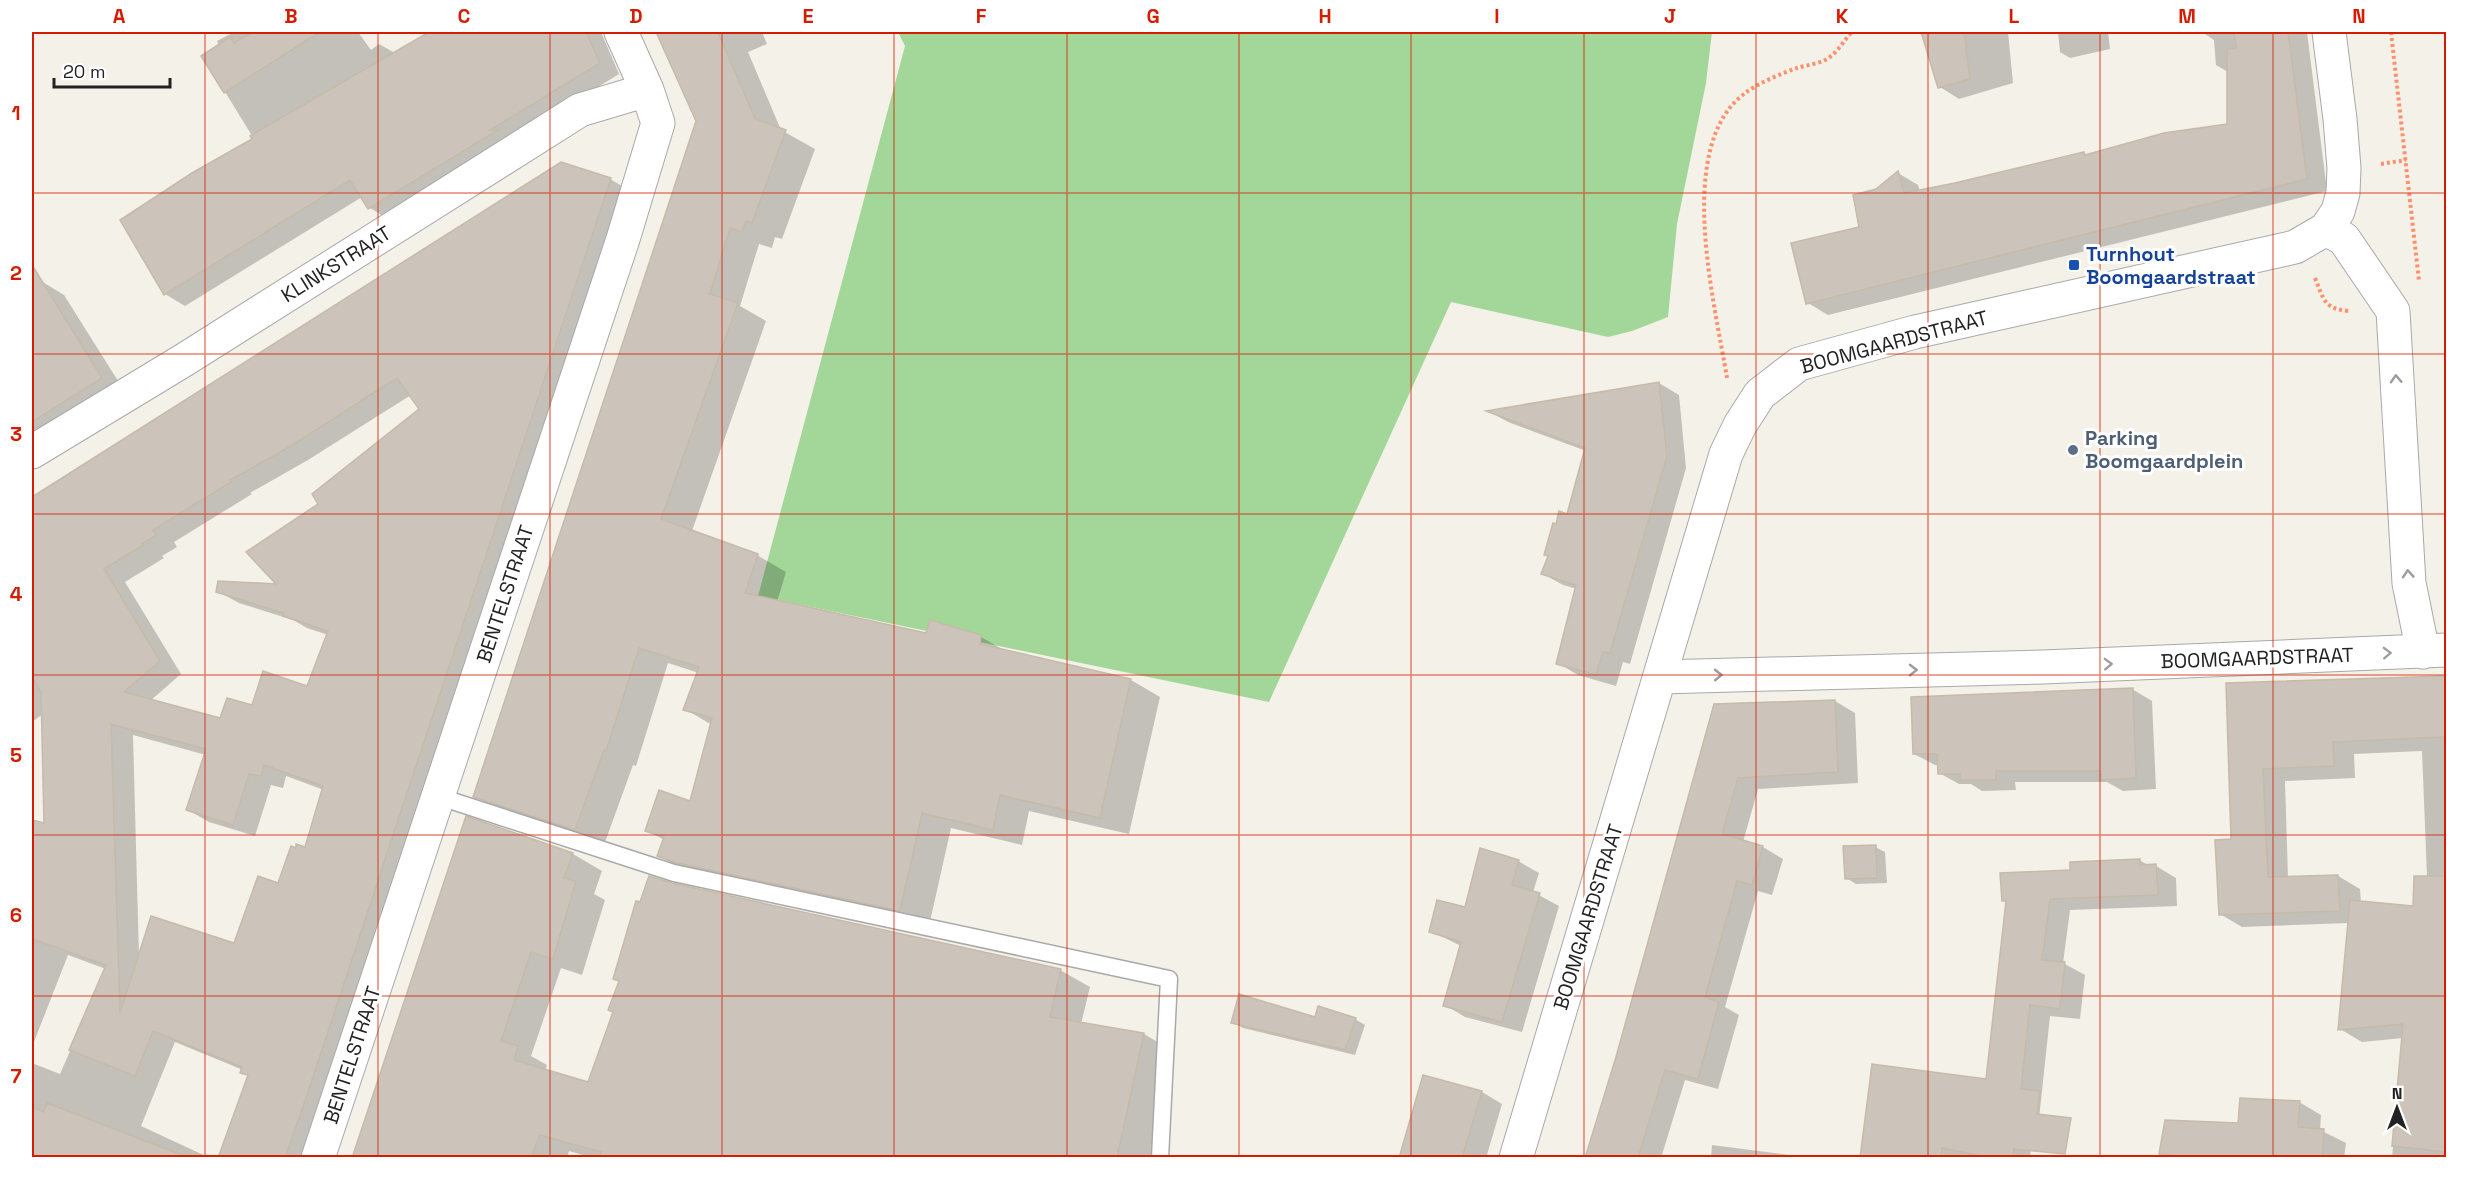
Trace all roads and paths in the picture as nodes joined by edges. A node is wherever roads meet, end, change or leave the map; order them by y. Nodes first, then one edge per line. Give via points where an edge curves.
1 (621, 32) edge
2 (1852, 32) edge
3 (2329, 32) edge
4 (2391, 32) edge
5 (647, 90) junction
6 (2326, 228) junction
7 (2420, 291) dead end
8 (1740, 425) junction
9 (32, 452) edge
10 (2435, 651) edge
11 (1660, 677) junction
12 (437, 796) junction
13 (318, 1158) edge
14 (1160, 1158) edge
15 (1516, 1158) edge

1 - 5 street, BENTELSTRAAT
2 - 8 path via 1830,57 1785,72 1743,94 1717,126 1706,168 1707,257 1727,380
3 - 6 street, BOOMGAARDSTRAAT via 2344,168 2338,211
4 - 7 path
5 - 9 street, KLINKSTRAAT via 580,110
5 - 12 street, BENTELSTRAAT via 658,123 624,239
6 - 8 street, BOOMGAARDSTRAAT via 2295,247 1915,332 1799,364 1760,394
10 -> 6 street, BOOMGAARDSTRAAT via 2409,583 2393,311 2344,239
8 - 11 street, BOOMGAARDSTRAAT via 1726,454
11 -> 10 street, BOOMGAARDSTRAAT
11 - 15 street, BOOMGAARDSTRAAT
12 - 13 street, BENTELSTRAAT
12 - 14 lane via 674,873 1169,980

